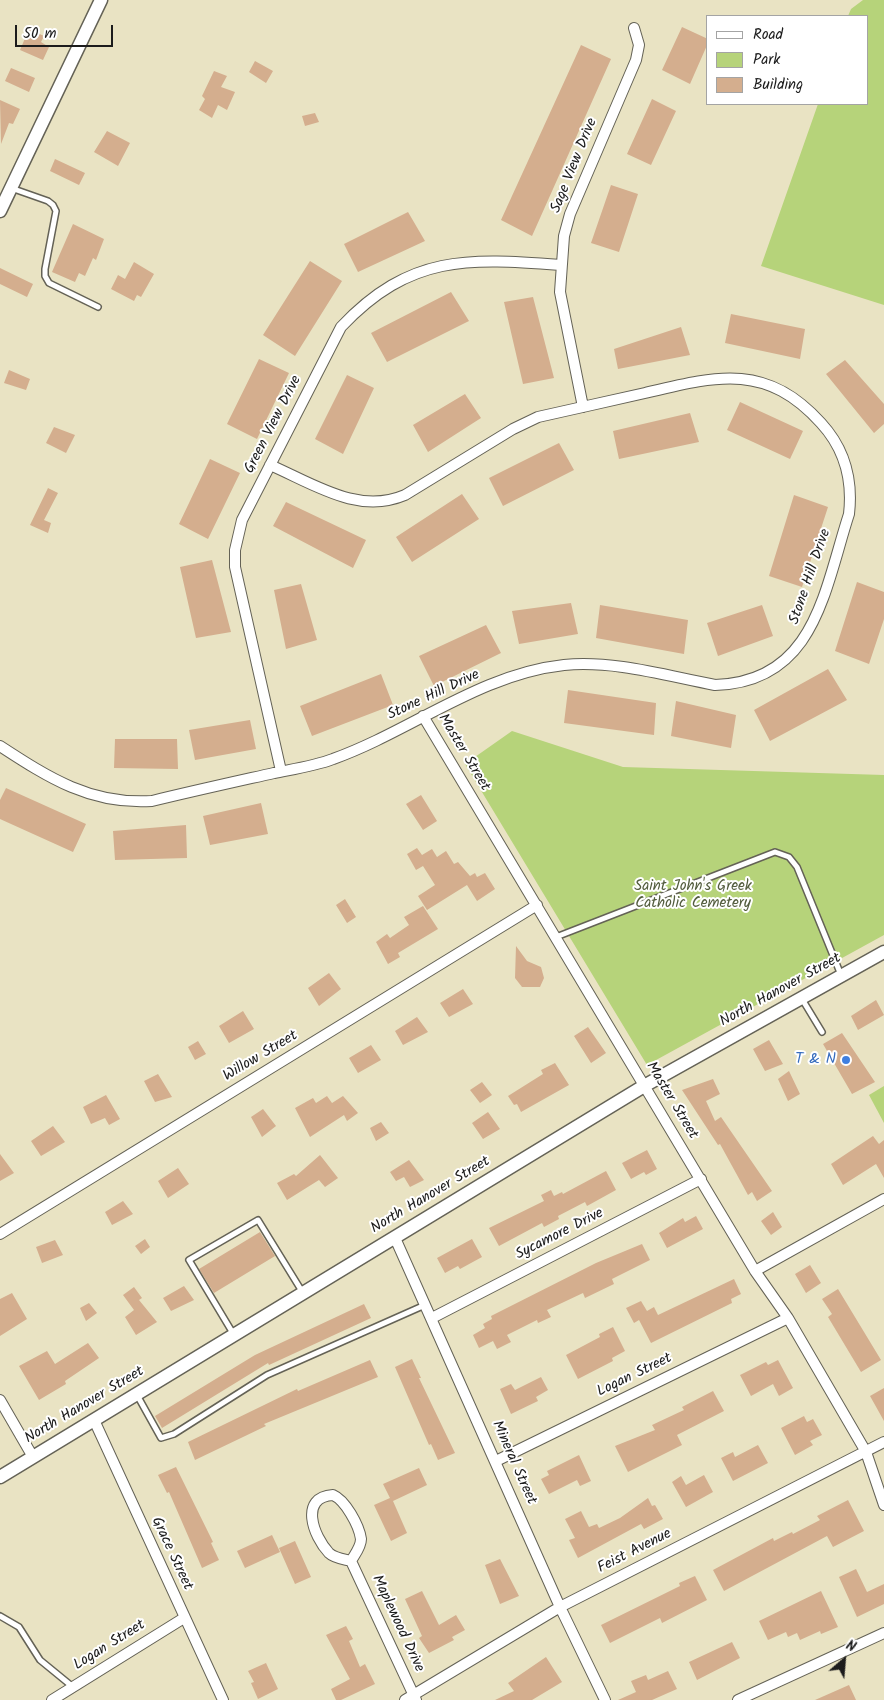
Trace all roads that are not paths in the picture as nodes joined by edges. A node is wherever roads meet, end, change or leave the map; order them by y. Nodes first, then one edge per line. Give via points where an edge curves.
1 (101, 0) edge
2 (634, 28) dead end
3 (11, 188) junction
4 (0, 211) edge
5 (561, 265) junction
6 (98, 307) dead end
7 (583, 407) junction
8 (270, 465) junction
9 (423, 716) junction
10 (0, 746) edge
11 (281, 771) junction
12 (538, 905) junction
13 (556, 936) junction
14 (884, 952) edge
15 (842, 976) junction
16 (802, 998) junction
17 (822, 1032) dead end
18 (644, 1086) junction
19 (701, 1179) junction
20 (884, 1200) edge
21 (0, 1234) edge
22 (395, 1238) junction
23 (755, 1270) junction
24 (303, 1293) junction
25 (425, 1305) junction
26 (432, 1318) junction
27 (788, 1318) junction
28 (234, 1335) junction
29 (136, 1394) junction
30 (0, 1400) edge
31 (94, 1420) junction
32 (884, 1442) edge
33 (866, 1452) junction
34 (33, 1457) junction
35 (496, 1461) junction
36 (0, 1477) edge
37 (884, 1505) edge
38 (351, 1561) junction
39 (560, 1607) junction
40 (0, 1616) edge
41 (184, 1618) junction
42 (884, 1633) edge
43 (73, 1687) junction
44 (411, 1698) edge
45 (52, 1700) edge
46 (223, 1700) edge
47 (605, 1700) edge
48 (738, 1700) edge

1 - 3 street
2 - 5 street, Sage View Drive via 639,46 636,60 570,214
3 - 4 street
3 - 6 lane via 48,201 56,211 45,270 48,283
5 - 7 street, Sage View Drive via 560,292
5 - 8 street, Green View Drive via 496,260 457,262 409,276 383,291 340,327
7 - 8 street, Stone Hill Drive via 538,417 513,429 405,495 388,502 369,503 345,498
7 - 9 street, Stone Hill Drive via 721,377 756,381 776,389 791,396 811,413 834,438 843,457 850,498 849,514 814,621 795,650 772,670 742,683 715,685 593,665 565,665 502,680
8 - 11 street, Green View Drive via 242,520 235,550 235,567
9 - 11 street, Stone Hill Drive via 360,749 331,760
9 - 12 street, Master Street
10 - 11 street, Stone Hill Drive via 40,772 88,795 131,802 152,801
12 - 13 street, Master Street
12 - 21 street, Willow Street
13 - 15 lane via 775,852 789,857 797,867
13 - 18 street, Master Street
14 - 15 street, North Hanover Street
15 - 16 street, North Hanover Street
16 - 17 lane
16 - 18 street, North Hanover Street
18 - 19 street, Master Street
18 - 22 street, North Hanover Street
19 - 23 street, Master Street
19 - 26 street, Sycamore Drive
20 - 23 street
22 - 24 street, North Hanover Street
22 - 25 street, Mineral Street
23 - 27 street, Master Street
24 - 28 street, North Hanover Street
24 - 28 lane via 258,1220 190,1260
25 - 26 street, Mineral Street
25 - 29 lane via 267,1375 174,1434 161,1438
26 - 35 street, Mineral Street
27 - 33 street, Master Street
27 - 35 street, Logan Street
28 - 29 street, North Hanover Street
29 - 31 street, North Hanover Street
30 - 34 street
31 - 34 street, North Hanover Street
31 - 41 street, Grace Street
32 - 33 street, Feist Avenue
33 - 37 street, Master Street
33 - 39 street, Feist Avenue
34 - 36 street, North Hanover Street
35 - 39 street, Mineral Street
38 - 38 street via 361,1537 340,1498 325,1496 317,1500 310,1516 329,1553
38 - 44 street, Maplewood Drive
39 - 44 street, Feist Avenue
39 - 47 street, Mineral Street
40 - 43 lane via 19,1627 40,1660
41 - 43 street, Logan Street
41 - 46 street, Grace Street
42 - 48 street
43 - 45 street, Logan Street

